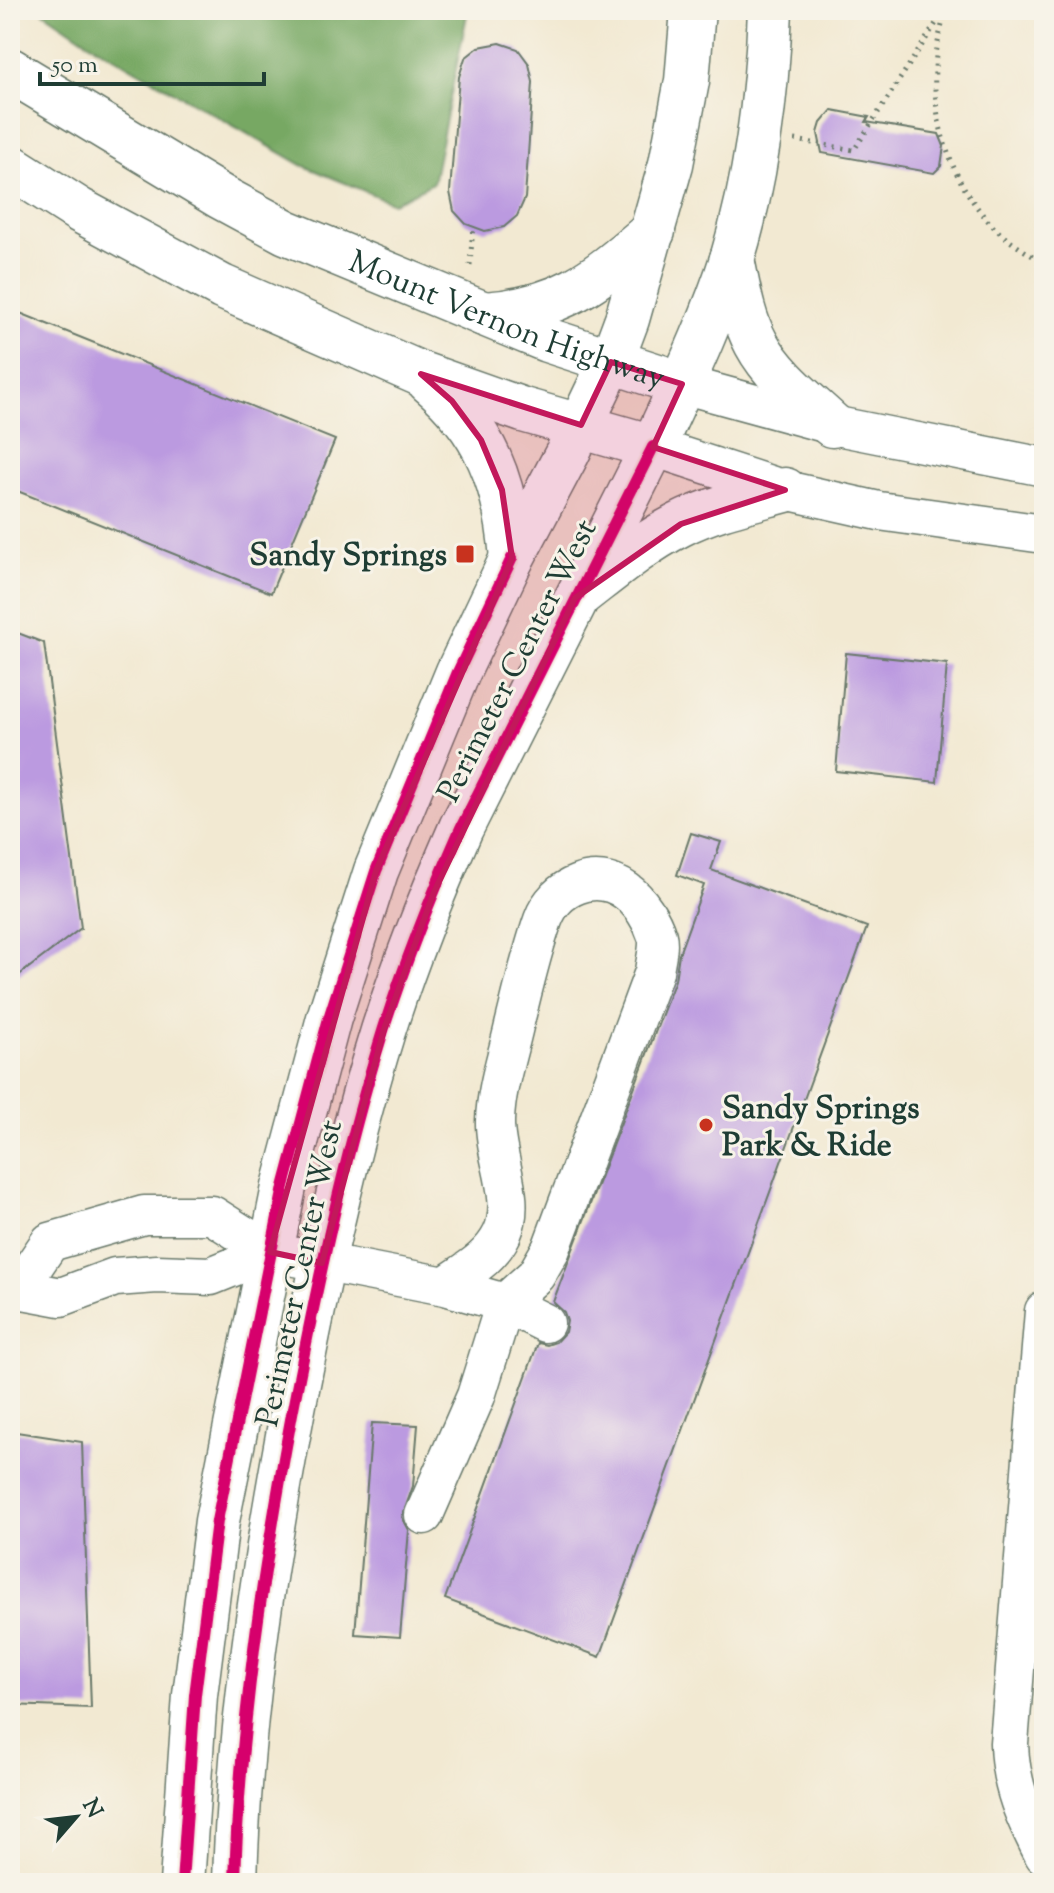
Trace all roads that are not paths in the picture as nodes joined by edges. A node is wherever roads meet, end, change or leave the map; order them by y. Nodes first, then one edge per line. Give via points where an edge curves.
1 (693, 10) edge
2 (770, 10) edge
3 (10, 70) edge
4 (10, 166) edge
5 (653, 231) junction
6 (732, 259) junction
7 (482, 314) junction
8 (611, 362) junction
9 (421, 374) junction
10 (682, 384) junction
11 (581, 425) junction
12 (832, 425) junction
13 (653, 447) junction
14 (1044, 467) edge
15 (785, 490) junction
16 (1044, 534) edge
17 (512, 558) junction
18 (575, 598) junction
19 (270, 1252) junction
20 (322, 1263) junction
21 (13, 1283) edge
22 (445, 1286) junction
23 (505, 1303) junction
24 (1044, 1311) edge
25 (545, 1323) dead end
26 (424, 1515) dead end
27 (1044, 1855) edge
28 (181, 1882) edge
29 (235, 1883) edge

1 - 5 main road, Perimeter Center West via 687,81
2 - 6 main road, Perimeter Center West via 763,112
3 - 7 main road, Mount Vernon Highway via 286,232
4 - 9 main road via 79,210 222,287
5 - 7 main road via 601,275 567,295 537,308
5 - 8 main road, Perimeter Center West
6 - 10 main road, Perimeter Center West
6 - 12 main road via 756,343 782,377
7 - 8 main road, Mount Vernon Highway
8 - 10 main road, Mount Vernon Highway
8 - 11 main road, Perimeter Center West
9 - 11 main road
9 - 17 main road via 452,401 481,440 502,490
10 - 12 street, Mount Vernon Highway
10 - 13 main road, Perimeter Center West
11 - 13 main road
11 - 17 main road, Perimeter Center West
12 - 14 street, Mount Vernon Highway
13 - 15 street
13 - 18 main road, Perimeter Center West
15 - 16 street via 879,511
15 - 18 main road via 681,524
17 - 19 main road, Perimeter Center West via 458,672 376,871 329,1018
18 - 20 main road, Perimeter Center West via 434,892 384,1029
19 - 20 street
19 - 21 street via 211,1276 115,1277 61,1297
19 - 21 street via 212,1215 144,1215 50,1242
19 - 28 main road, Perimeter Center West via 217,1521 195,1695
20 - 22 street
20 - 29 main road, Perimeter Center West via 271,1528 249,1697
22 - 23 street
22 - 23 street via 489,1255 503,1232 508,1201 495,1122 499,1088 544,917 560,891 583,882 603,883 625,890 645,910 658,938 654,972 551,1249 536,1275
23 - 25 street
23 - 26 street via 476,1396
24 - 27 street via 1009,1743 1014,1790

